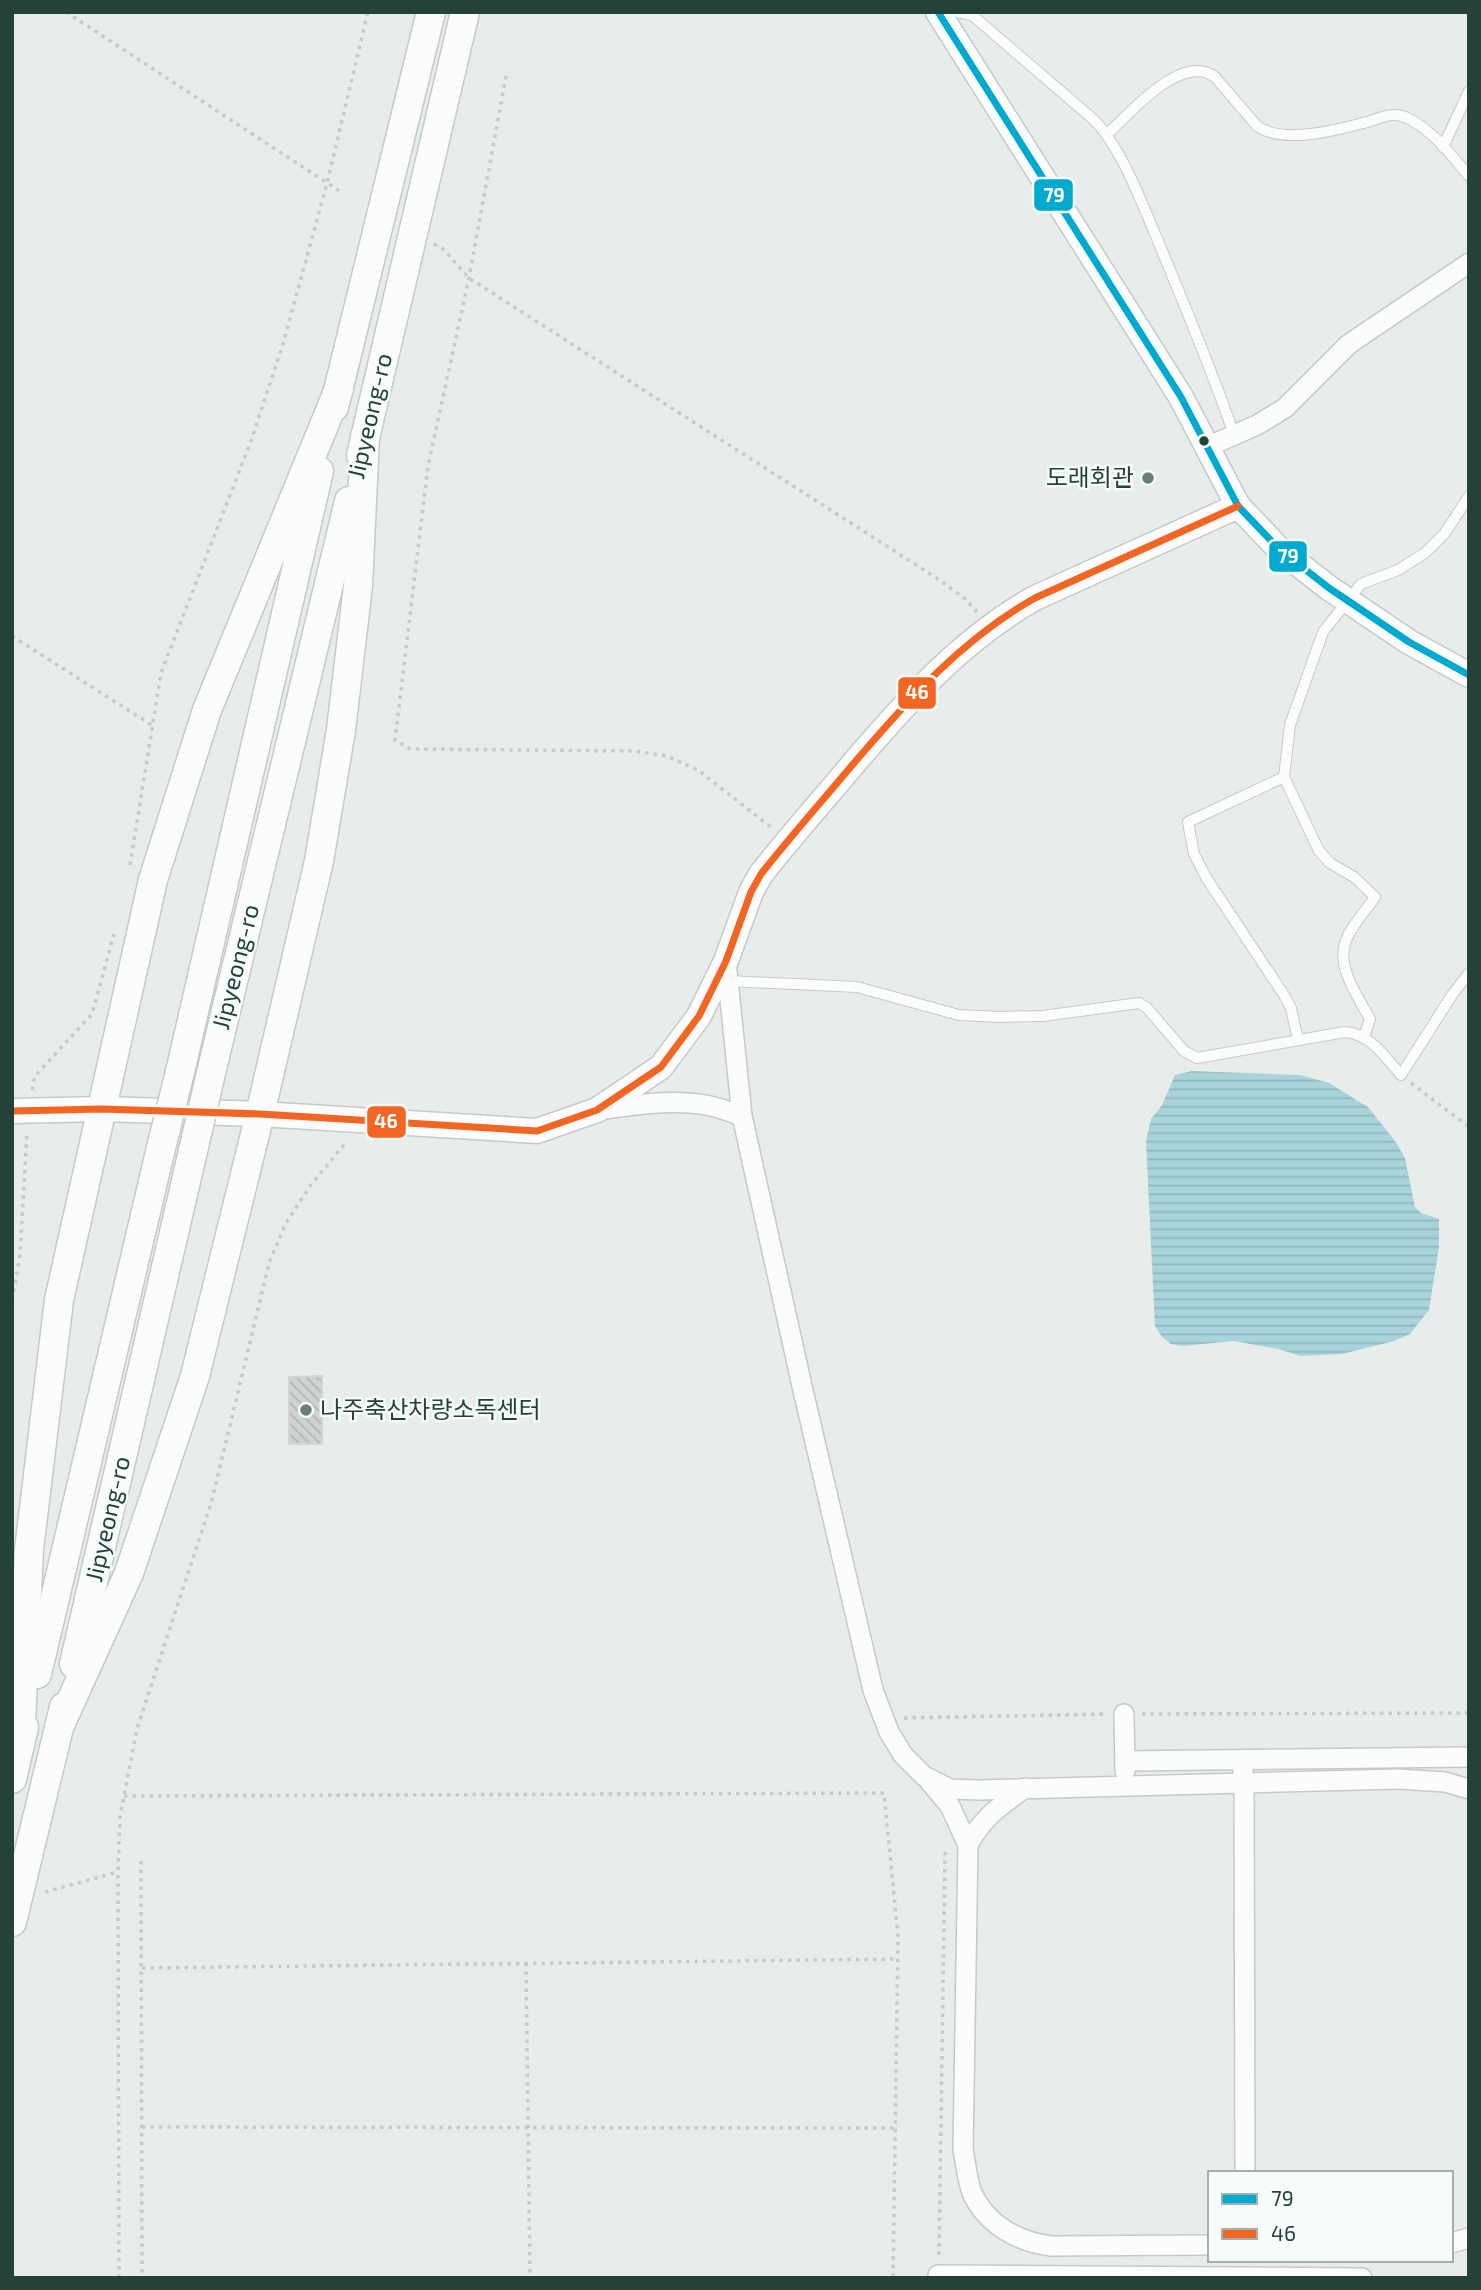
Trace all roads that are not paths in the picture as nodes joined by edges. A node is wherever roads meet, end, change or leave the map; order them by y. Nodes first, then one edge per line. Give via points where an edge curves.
1 (431, 12) edge
2 (465, 12) edge
3 (938, 12) edge
4 (957, 12) edge
5 (1469, 91) edge
6 (1107, 134) junction
7 (1443, 147) junction
8 (1469, 176) edge
9 (1469, 263) edge
10 (339, 388) junction
11 (1234, 435) junction
12 (365, 437) junction
13 (1207, 447) junction
14 (1469, 496) edge
15 (1238, 506) junction
16 (1348, 601) junction
17 (1469, 676) edge
18 (1284, 776) junction
19 (727, 971) junction
20 (1469, 973) edge
21 (1364, 1037) junction
22 (1298, 1040) junction
23 (102, 1109) junction
24 (597, 1110) junction
25 (20, 1111) edge
26 (260, 1114) junction
27 (742, 1116) junction
28 (1124, 1714) road end
29 (60, 1725) junction
30 (20, 1744) junction
31 (1469, 1757) edge
32 (1242, 1760) junction
33 (1125, 1761) junction
34 (924, 1776) junction
35 (12, 1779) edge
36 (1244, 1783) junction
37 (1125, 1786) junction
38 (1026, 1788) junction
39 (1469, 1789) edge
40 (968, 1845) junction
41 (12, 1922) edge
42 (1245, 2171) edge
43 (1208, 2245) edge
44 (938, 2276) dead end
45 (1244, 2277) edge
46 (1362, 2278) edge

1 - 10 main road, Jipyeong-ro
2 - 12 main road, Jipyeong-ro
3 - 13 street via 1181,397
4 - 6 lane via 972,15
5 - 7 lane
6 - 7 lane via 1176,75 1200,71 1215,77 1265,132 1322,133 1397,115
6 - 11 lane via 1138,194 1203,348
7 - 8 lane
9 - 11 street via 1349,344 1285,408
10 - 23 main road via 207,710 153,880
10 - 30 main road, Jipyeong-ro, bridge
11 - 13 street
12 - 26 main road via 358,586 341,730 319,861
12 - 29 main road, Jipyeong-ro, bridge
13 - 15 street
14 - 16 lane via 1445,533 1425,553 1398,570 1361,584
15 - 16 street via 1279,550
15 - 19 street via 1035,598 991,625 935,674 761,874
16 - 17 street
16 - 18 lane via 1323,632 1299,696 1290,725
18 - 21 lane via 1319,851 1375,897 1349,935 1343,958 1370,1019
18 - 22 lane via 1188,822 1194,854 1284,995
19 - 22 lane via 850,986 959,1015 1043,1016 1139,1003 1184,1051 1197,1058
19 - 24 street via 661,1067
19 - 27 street
20 - 21 lane via 1401,1075
21 - 22 lane via 1345,1032
23 - 25 street
23 - 26 street
23 - 30 main road via 59,1300 29,1550
24 - 26 street via 537,1131
24 - 27 street via 684,1103
26 - 29 main road via 195,1376 129,1573
27 - 34 street via 873,1690 903,1755
28 - 33 street
29 - 41 main road, Jipyeong-ro
30 - 35 main road, Jipyeong-ro
31 - 32 street
32 - 33 street
32 - 36 street
33 - 37 street
34 - 38 street via 950,1789
34 - 40 street via 950,1806
36 - 37 street
36 - 39 street via 1411,1779
36 - 42 street
37 - 38 street
38 - 40 street via 990,1813
40 - 43 street via 963,2150 979,2205 1002,2229 1033,2244
44 - 45 street
45 - 46 street

